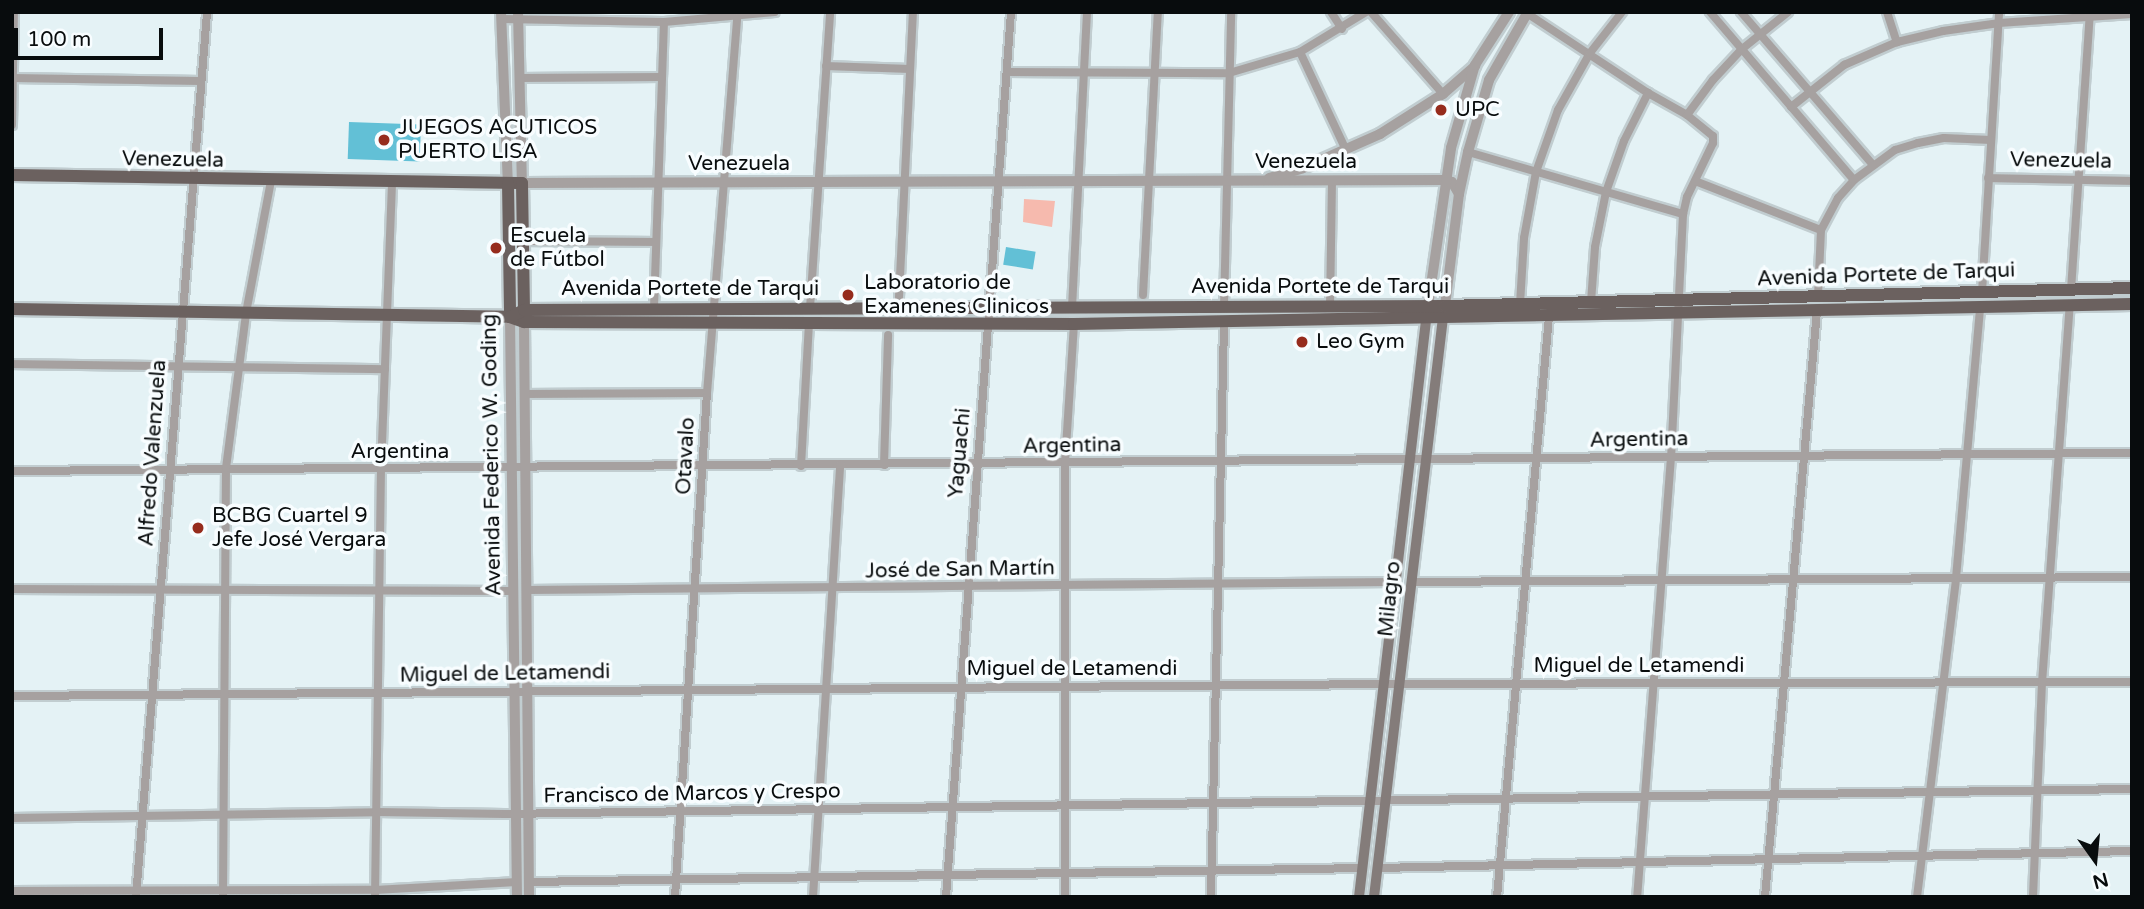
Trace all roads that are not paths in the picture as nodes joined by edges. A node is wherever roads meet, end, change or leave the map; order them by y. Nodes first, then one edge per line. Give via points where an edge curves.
1 (14, 12) edge
2 (207, 12) edge
3 (775, 12) edge
4 (830, 12) edge
5 (913, 12) edge
6 (1011, 12) edge
7 (1087, 12) edge
8 (1158, 12) edge
9 (1231, 12) edge
10 (1331, 12) edge
11 (1368, 12) edge
12 (1508, 12) edge
13 (1622, 12) edge
14 (1710, 12) edge
15 (1741, 12) edge
16 (1788, 12) edge
17 (1887, 12) edge
18 (1999, 12) edge
19 (1527, 13) edge
20 (2090, 14) edge
21 (2132, 14) edge
22 (501, 16) edge
23 (518, 16) edge
24 (737, 17) junction
25 (664, 22) junction
26 (1998, 23) junction
27 (1342, 29) junction
28 (1759, 34) junction
29 (1897, 43) junction
30 (1742, 49) junction
31 (1300, 52) junction
32 (1590, 53) junction
33 (1475, 65) junction
34 (826, 66) junction
35 (910, 69) junction
36 (1007, 72) junction
37 (1229, 73) junction
38 (1155, 74) junction
39 (1084, 75) junction
40 (662, 77) junction
41 (13, 78) edge
42 (519, 78) junction
43 (201, 81) junction
44 (1808, 90) junction
45 (1648, 93) junction
46 (1443, 94) junction
47 (1791, 107) junction
48 (1687, 115) junction
49 (12, 125) edge
50 (1991, 140) junction
51 (1346, 150) junction
52 (1468, 152) junction
53 (1872, 164) junction
54 (1536, 172) junction
55 (12, 175) edge
56 (1989, 178) junction
57 (194, 180) junction
58 (1444, 180) junction
59 (1854, 180) junction
60 (271, 181) junction
61 (1227, 181) junction
62 (1258, 181) junction
63 (1332, 181) junction
64 (1695, 181) junction
65 (2132, 181) edge
66 (392, 182) junction
67 (903, 182) junction
68 (999, 182) junction
69 (1078, 182) junction
70 (1149, 182) junction
71 (2078, 182) junction
72 (515, 183) junction
73 (658, 183) junction
74 (726, 183) junction
75 (821, 183) junction
76 (1606, 192) junction
77 (1459, 194) junction
78 (1682, 214) junction
79 (1821, 230) junction
80 (523, 241) junction
81 (656, 242) junction
82 (2132, 288) edge
83 (2071, 290) junction
84 (1982, 292) junction
85 (1143, 295) dead end
86 (1818, 296) junction
87 (899, 297) dead end
88 (1679, 300) junction
89 (1591, 302) junction
90 (1520, 304) junction
91 (2132, 304) edge
92 (990, 306) junction
93 (1428, 306) junction
94 (2070, 306) junction
95 (810, 307) junction
96 (1224, 307) junction
97 (654, 308) junction
98 (715, 308) junction
99 (1072, 308) junction
100 (1330, 308) junction
101 (1980, 308) junction
102 (12, 309) edge
103 (1817, 311) junction
104 (183, 312) junction
105 (246, 313) junction
106 (1444, 313) junction
107 (1679, 314) junction
108 (386, 315) junction
109 (524, 316) junction
110 (510, 317) junction
111 (1549, 317) junction
112 (1426, 320) junction
113 (713, 322) junction
114 (809, 322) junction
115 (989, 322) junction
116 (1224, 323) junction
117 (1074, 324) junction
118 (888, 335) dead end
119 (12, 364) edge
120 (177, 366) junction
121 (238, 367) junction
122 (385, 369) junction
123 (707, 393) junction
124 (526, 394) junction
125 (2061, 453) junction
126 (2132, 453) edge
127 (1967, 454) junction
128 (1806, 455) junction
129 (1671, 457) junction
130 (1536, 459) junction
131 (1407, 461) junction
132 (1426, 461) junction
133 (1221, 462) junction
134 (1065, 463) junction
135 (977, 464) junction
136 (841, 465) junction
137 (884, 465) junction
138 (801, 466) junction
139 (169, 467) junction
140 (704, 467) junction
141 (226, 468) junction
142 (513, 468) junction
143 (527, 468) junction
144 (381, 470) junction
145 (12, 471) edge
146 (2132, 577) edge
147 (1956, 578) junction
148 (2051, 578) junction
149 (1793, 579) junction
150 (1661, 580) junction
151 (1525, 581) junction
152 (1394, 582) junction
153 (1411, 582) junction
154 (1218, 584) junction
155 (1063, 586) junction
156 (966, 587) junction
157 (161, 588) junction
158 (833, 588) junction
159 (12, 589) edge
160 (226, 589) junction
161 (695, 589) junction
162 (381, 590) junction
163 (527, 590) junction
164 (513, 591) junction
165 (2042, 682) junction
166 (2132, 682) edge
167 (1653, 683) junction
168 (1783, 683) junction
169 (1941, 683) junction
170 (1384, 684) junction
171 (1400, 684) junction
172 (1516, 684) junction
173 (1216, 686) junction
174 (1065, 687) junction
175 (960, 688) junction
176 (826, 689) junction
177 (689, 690) junction
178 (527, 691) junction
179 (514, 692) junction
180 (379, 693) junction
181 (225, 694) junction
182 (151, 695) junction
183 (12, 696) edge
184 (2132, 789) edge
185 (2038, 791) junction
186 (1928, 793) junction
187 (1771, 795) junction
188 (1647, 797) junction
189 (1506, 800) junction
190 (1371, 802) junction
191 (1387, 802) junction
192 (1213, 804) junction
193 (1065, 806) junction
194 (953, 808) junction
195 (818, 810) junction
196 (680, 811) junction
197 (377, 812) junction
198 (514, 814) junction
199 (528, 814) junction
200 (221, 815) junction
201 (143, 816) junction
202 (12, 818) edge
203 (2132, 851) edge
204 (2036, 853) junction
205 (1922, 856) junction
206 (1767, 859) junction
207 (1640, 863) junction
208 (1500, 865) junction
209 (1363, 867) junction
210 (1378, 868) junction
211 (1212, 870) junction
212 (1065, 873) junction
213 (948, 875) junction
214 (814, 877) junction
215 (676, 879) junction
216 (529, 881) junction
217 (517, 882) junction
218 (12, 891) edge
219 (137, 893) edge
220 (375, 893) edge
221 (223, 894) edge
222 (517, 897) edge
223 (529, 897) edge
224 (675, 897) edge
225 (813, 897) edge
226 (946, 897) edge
227 (1065, 897) edge
228 (1211, 897) edge
229 (1359, 897) edge
230 (1374, 897) edge
231 (1497, 897) edge
232 (1637, 897) edge
233 (1765, 897) edge
234 (1917, 897) edge
235 (2033, 897) edge

1 - 41 street
2 - 43 street, Alfredo Valenzuela
3 - 24 street
4 - 34 street
5 - 35 street
6 - 36 street, Yaguachi
7 - 39 street
8 - 38 street
9 - 37 street
10 - 27 street
11 - 27 street
11 - 46 street
12 - 33 street
13 - 32 street
14 - 30 street
15 - 28 street
16 - 28 street
17 - 29 street
18 - 26 street
19 - 32 street
19 - 52 street via 1489,80
20 - 21 street
20 - 26 street
20 - 71 street
22 - 23 street
22 - 72 street, Avenida Federico W. Goding
23 - 25 street
23 - 42 street, Avenida Federico W. Goding
24 - 25 street
24 - 74 street, Otavalo
25 - 40 street
26 - 29 street via 1942,30
26 - 50 street
27 - 31 street
28 - 30 street
28 - 44 street
29 - 44 street via 1844,65
30 - 47 street
30 - 48 street
31 - 37 street
31 - 51 street
32 - 45 street
32 - 54 street via 1558,110
33 - 46 street
33 - 58 street
34 - 35 street
34 - 75 street
35 - 67 street
36 - 39 street
36 - 68 street, Yaguachi
37 - 38 street
37 - 61 street
38 - 39 street
38 - 70 street
39 - 69 street
40 - 42 street
40 - 73 street
41 - 43 street
41 - 49 street
42 - 72 street, Avenida Federico W. Goding
43 - 57 street, Alfredo Valenzuela
44 - 47 street
44 - 53 street
45 - 48 street
45 - 76 street
46 - 51 street
47 - 59 street
48 - 64 street via 1713,136
50 - 53 street via 1944,138 1918,143
50 - 56 street
51 - 62 street
52 - 54 street
52 - 77 street
53 - 59 street
54 - 76 street
54 - 90 street via 1524,238
55 - 57 main road, Venezuela
56 - 71 street, Venezuela
56 - 84 street
57 - 60 main road, Venezuela
57 - 104 street, Alfredo Valenzuela
58 - 63 street, Venezuela
58 - 77 street
58 - 93 street
59 - 79 street
60 - 66 main road, Venezuela
60 - 105 street
61 - 62 street, Venezuela
61 - 70 street, Venezuela
61 - 96 street
62 - 63 street, Venezuela
63 - 100 street
64 - 78 street
64 - 79 street
65 - 71 street, Venezuela
66 - 72 main road, Venezuela
66 - 108 street
67 - 68 street, Venezuela
67 - 75 street, Venezuela
67 - 87 street
68 - 69 street, Venezuela
68 - 92 street, Yaguachi
69 - 70 street, Venezuela
69 - 99 street
70 - 85 street
71 - 83 street
72 - 73 street, Venezuela
72 - 80 main road, Avenida Federico W. Goding
72 - 110 main road, Avenida Federico W. Goding
73 - 74 street, Venezuela
73 - 81 street
74 - 75 street, Venezuela
74 - 98 street, Otavalo
75 - 95 street
76 - 78 street
76 - 89 street
77 - 106 street
78 - 88 street
79 - 86 street
80 - 81 street
80 - 109 main road, Avenida Federico W. Goding
81 - 97 street
82 - 83 main road, Avenida Portete de Tarqui
83 - 84 main road, Avenida Portete de Tarqui
84 - 86 main road, Avenida Portete de Tarqui
86 - 88 main road, Avenida Portete de Tarqui
88 - 89 main road, Avenida Portete de Tarqui
88 - 107 street
89 - 90 main road, Avenida Portete de Tarqui
90 - 106 main road, Avenida Portete de Tarqui
91 - 94 main road, Avenida Portete de Tarqui
92 - 95 main road, Avenida Portete de Tarqui
92 - 99 main road, Avenida Portete de Tarqui
92 - 115 street, Yaguachi
93 - 100 main road, Avenida Portete de Tarqui
93 - 106 main road, Avenida Portete de Tarqui
93 - 112 main road
94 - 101 main road, Avenida Portete de Tarqui
94 - 125 street
95 - 98 main road, Avenida Portete de Tarqui
96 - 99 main road, Avenida Portete de Tarqui
96 - 100 main road, Avenida Portete de Tarqui
97 - 98 main road, Avenida Portete de Tarqui
97 - 109 main road, Avenida Portete de Tarqui
98 - 113 street, Otavalo
101 - 103 main road, Avenida Portete de Tarqui
101 - 127 street
102 - 104 main road, Avenida Portete de Tarqui
103 - 107 main road, Avenida Portete de Tarqui
103 - 128 street
104 - 105 main road, Avenida Portete de Tarqui
104 - 120 street, Alfredo Valenzuela
105 - 108 main road, Avenida Portete de Tarqui
105 - 121 street
106 - 111 main road, Avenida Portete de Tarqui
106 - 112 main road, Avenida Portete de Tarqui
106 - 132 main road, Milagro
107 - 111 main road, Avenida Portete de Tarqui
107 - 129 street
108 - 110 main road, Avenida Portete de Tarqui
108 - 122 street
109 - 110 main road, Avenida Portete de Tarqui
109 - 113 main road, Avenida Portete de Tarqui
109 - 124 street, Avenida Federico W. Goding
110 - 142 street, Avenida Federico W. Goding
111 - 130 street
112 - 116 main road, Avenida Portete de Tarqui
112 - 131 main road
113 - 114 main road, Avenida Portete de Tarqui
113 - 123 street, Otavalo
114 - 115 main road, Avenida Portete de Tarqui
114 - 138 street
115 - 117 main road, Avenida Portete de Tarqui
115 - 135 street, Yaguachi
116 - 117 main road, Avenida Portete de Tarqui
116 - 133 street
117 - 134 street
118 - 137 street
119 - 120 street
120 - 121 street
120 - 139 street, Alfredo Valenzuela
121 - 122 street
121 - 141 street
122 - 144 street
123 - 124 street
123 - 140 street, Otavalo
124 - 143 street, Avenida Federico W. Goding
125 - 126 street, Argentina
125 - 127 street, Argentina
125 - 148 street
127 - 128 street, Argentina
127 - 147 street
128 - 129 street, Argentina
128 - 149 street
129 - 130 street, Argentina
129 - 150 street
130 - 132 street, Argentina
130 - 151 street
131 - 132 street, Argentina
131 - 133 street, Argentina
131 - 152 main road, Milagro
132 - 153 main road, Milagro
133 - 134 street, Argentina
133 - 154 street
134 - 135 street, Argentina
134 - 155 street
135 - 137 street, Argentina
135 - 156 street, Yaguachi
136 - 137 street, Argentina
136 - 138 street, Argentina
136 - 158 street
138 - 140 street, Argentina
139 - 141 street, Argentina
139 - 145 street, Argentina
139 - 157 street, Alfredo Valenzuela
140 - 143 street, Argentina
140 - 161 street, Otavalo
141 - 144 street, Argentina
141 - 160 street
142 - 143 street, Argentina
142 - 144 street, Argentina
142 - 164 street, Avenida Federico W. Goding
143 - 163 street, Avenida Federico W. Goding
144 - 162 street
146 - 148 street
147 - 148 street
147 - 149 street
147 - 169 street
148 - 165 street
149 - 150 street
149 - 168 street
150 - 151 street
150 - 167 street
151 - 153 street
151 - 172 street
152 - 154 street, José de San Martín
152 - 170 main road, Milagro
153 - 171 main road, Milagro
154 - 155 street, José de San Martín
154 - 173 street
155 - 156 street, José de San Martín
155 - 174 street
156 - 158 street, José de San Martín
156 - 175 street, Yaguachi
157 - 159 street
157 - 160 street
157 - 182 street, Alfredo Valenzuela
158 - 161 street, José de San Martín
158 - 176 street
160 - 162 street
160 - 181 street
161 - 163 street, José de San Martín
161 - 177 street, Otavalo
162 - 164 street
162 - 180 street
163 - 178 street, Avenida Federico W. Goding
164 - 179 street, Avenida Federico W. Goding
165 - 166 street, Miguel de Letamendi
165 - 169 street, Miguel de Letamendi
165 - 185 street
167 - 168 street, Miguel de Letamendi
167 - 172 street, Miguel de Letamendi
167 - 188 street
168 - 169 street, Miguel de Letamendi
168 - 187 street
169 - 186 street
170 - 171 street, Miguel de Letamendi
170 - 173 street, Miguel de Letamendi
170 - 190 main road, Milagro
171 - 172 street, Miguel de Letamendi
171 - 191 main road, Milagro
172 - 189 street
173 - 174 street, Miguel de Letamendi
173 - 192 street
174 - 175 street, Miguel de Letamendi
174 - 193 street
175 - 176 street, Miguel de Letamendi
175 - 194 street, Yaguachi
176 - 177 street, Miguel de Letamendi
176 - 195 street
177 - 178 street, Miguel de Letamendi
177 - 196 street, Otavalo
178 - 179 street, Miguel de Letamendi
178 - 199 street, Avenida Federico W. Goding
179 - 180 street, Miguel de Letamendi
179 - 198 street, Avenida Federico W. Goding
180 - 181 street, Miguel de Letamendi
180 - 197 street
181 - 182 street, Miguel de Letamendi
181 - 200 street
182 - 183 street, Miguel de Letamendi
182 - 201 street, Alfredo Valenzuela
184 - 185 street
185 - 186 street
185 - 204 street
186 - 187 street
186 - 205 street
187 - 188 street
187 - 206 street
188 - 189 street
188 - 207 street
189 - 191 street
189 - 208 street
190 - 191 street, Francisco de Marcos y Crespo
190 - 192 street, Francisco de Marcos y Crespo
190 - 209 main road, Milagro
191 - 210 main road, Milagro
192 - 193 street, Francisco de Marcos y Crespo
192 - 211 street
193 - 194 street, Francisco de Marcos y Crespo
193 - 212 street
194 - 195 street, Francisco de Marcos y Crespo
194 - 213 street, Yaguachi
195 - 196 street, Francisco de Marcos y Crespo
195 - 214 street
196 - 199 street, Francisco de Marcos y Crespo
196 - 215 street, Otavalo
197 - 198 street, Francisco de Marcos y Crespo
197 - 200 street, Francisco de Marcos y Crespo
197 - 220 street
198 - 199 street, Francisco de Marcos y Crespo
198 - 217 street, Avenida Federico W. Goding
199 - 216 street, Avenida Federico W. Goding
200 - 201 street, Francisco de Marcos y Crespo
200 - 221 street
201 - 202 street, Francisco de Marcos y Crespo
201 - 219 street, Alfredo Valenzuela
203 - 204 street
204 - 205 street
204 - 235 street
205 - 206 street
205 - 234 street
206 - 207 street
206 - 233 street
207 - 208 street
207 - 232 street
208 - 210 street
208 - 231 street
209 - 211 street
209 - 229 main road, Milagro
210 - 230 main road, Milagro
211 - 212 street
211 - 228 street
212 - 213 street
212 - 227 street
213 - 214 street
213 - 226 street, Yaguachi
214 - 215 street
214 - 225 street
215 - 216 street
215 - 224 street, Otavalo
216 - 223 street, Avenida Federico W. Goding
217 - 220 street
217 - 222 street, Avenida Federico W. Goding
218 - 219 street
219 - 221 street
220 - 221 street

